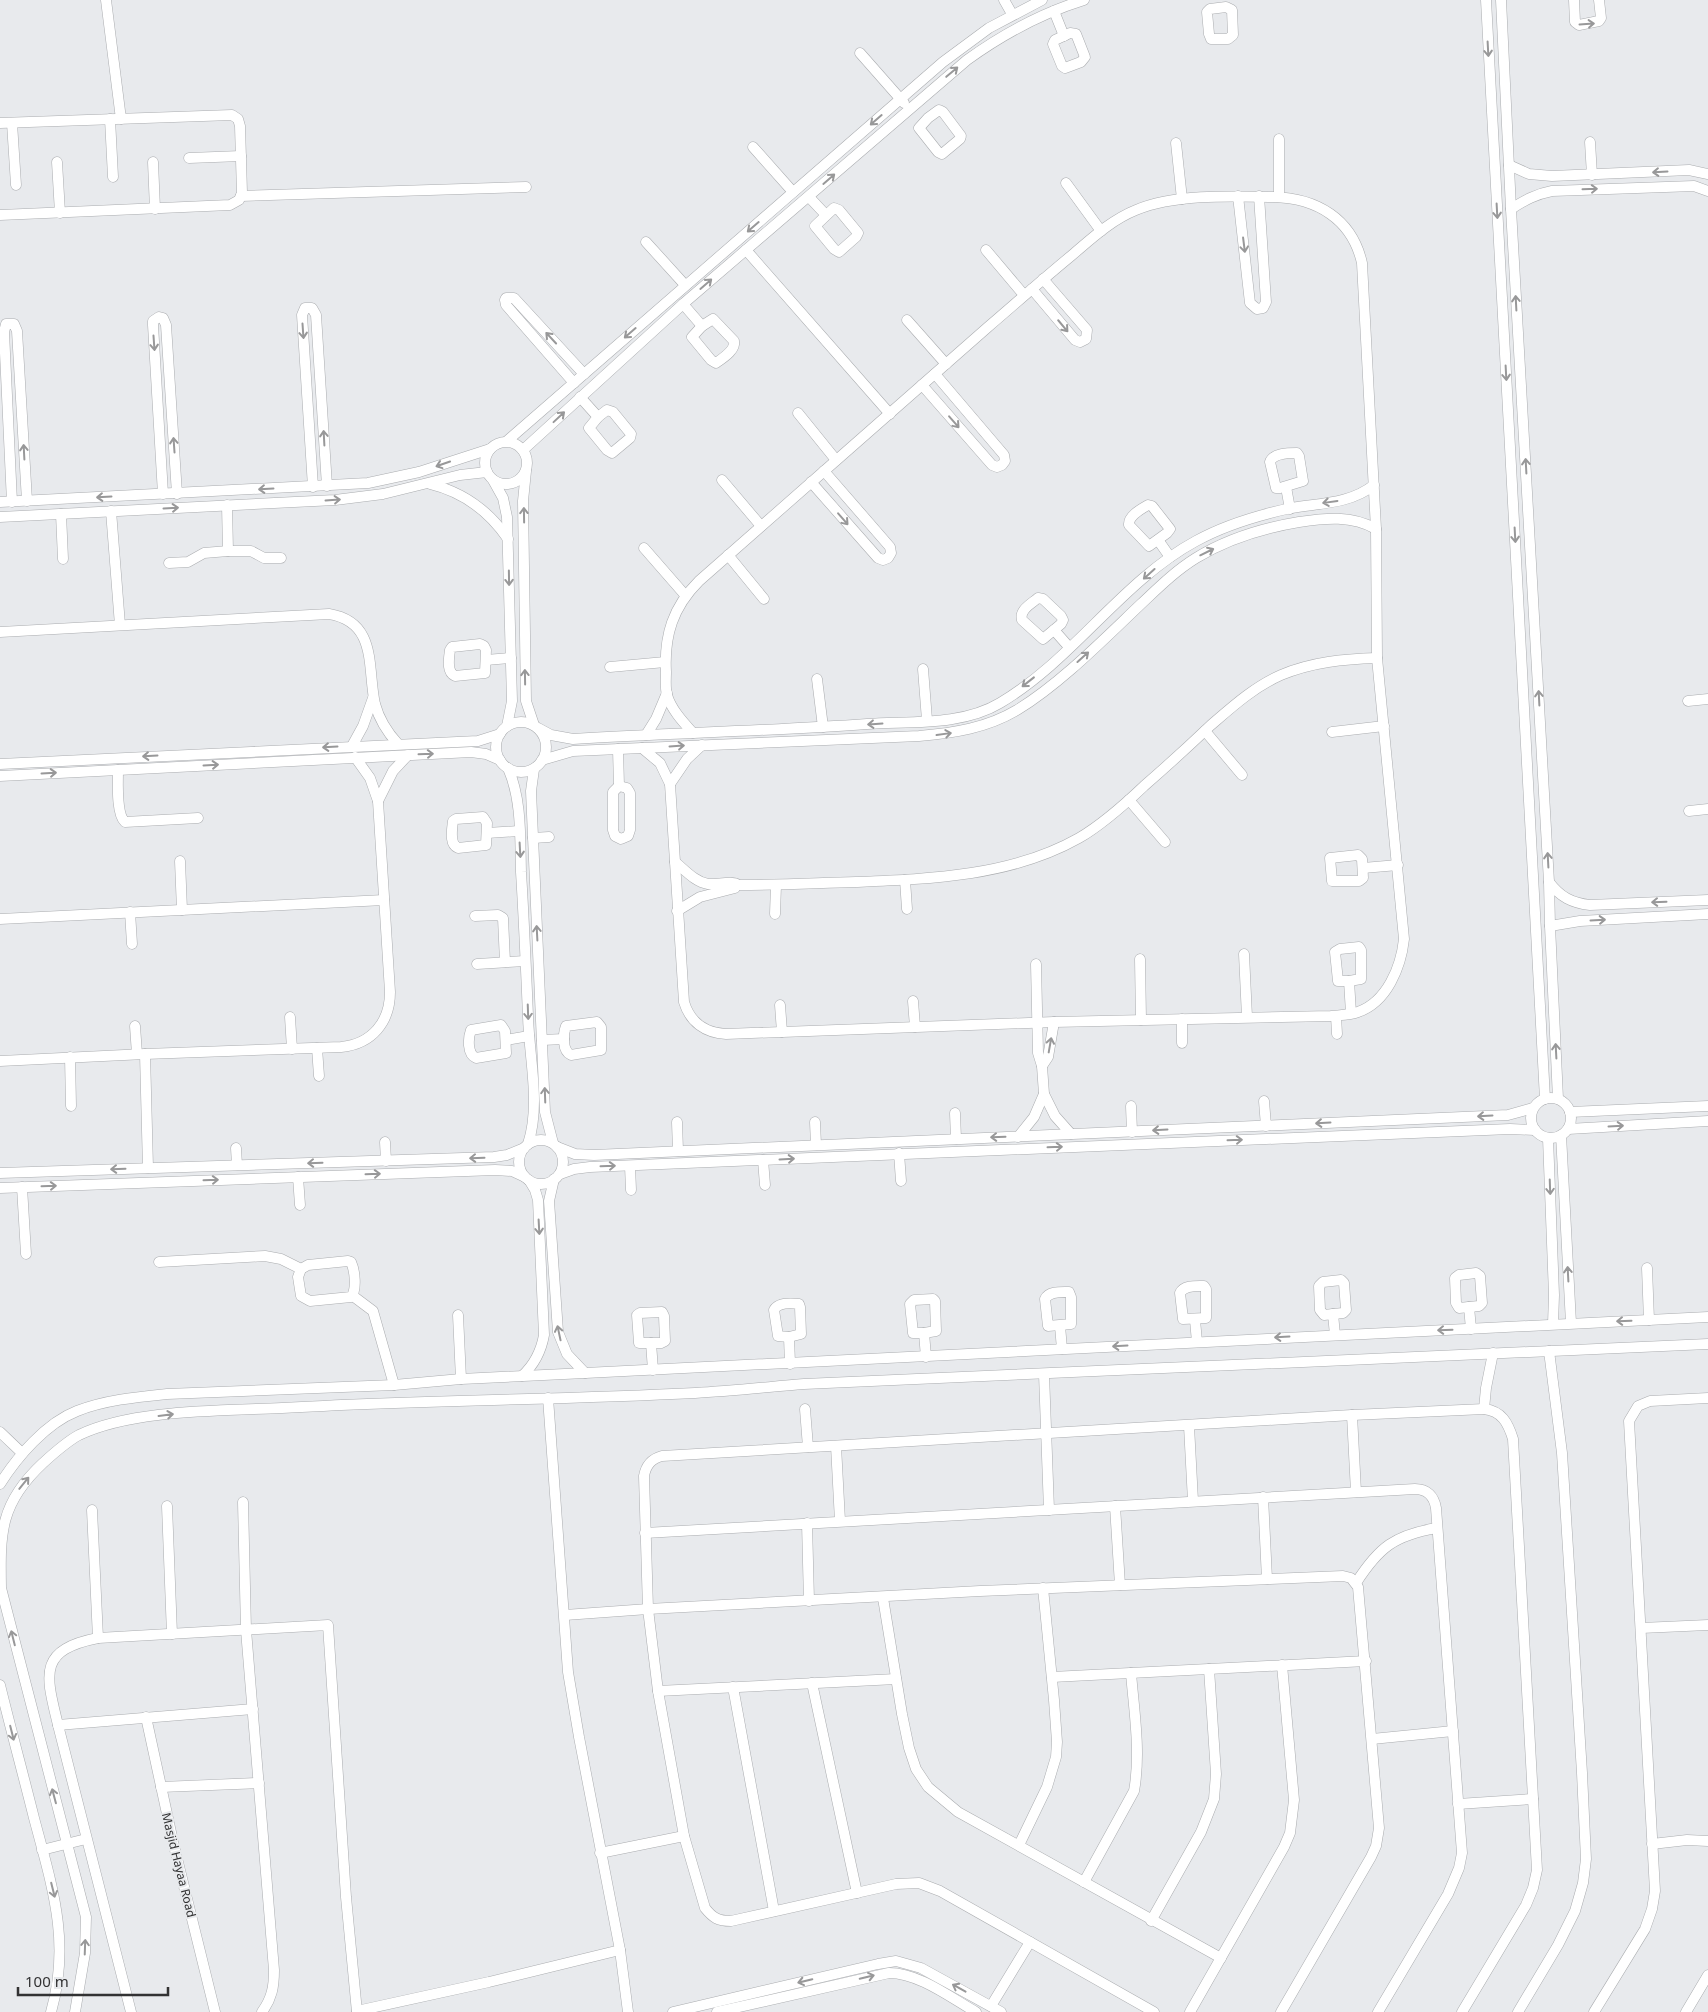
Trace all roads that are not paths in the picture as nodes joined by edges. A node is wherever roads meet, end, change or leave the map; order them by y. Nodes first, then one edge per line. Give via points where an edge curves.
1 (106, 0) edge
2 (1004, 0) edge
3 (1042, 0) edge
4 (1084, 0) edge
5 (1486, 0) edge
6 (1502, 0) edge
7 (1574, 0) edge
8 (1599, 0) edge
9 (1054, 10) junction
10 (1012, 14) junction
11 (1064, 36) dead end
12 (860, 53) dead end
13 (1491, 98) junction
14 (1506, 98) junction
15 (900, 99) junction
16 (912, 106) junction
17 (928, 118) dead end
18 (110, 119) junction
19 (122, 119) junction
20 (0, 123) edge
21 (12, 123) junction
22 (1279, 139) dead end
23 (1590, 142) dead end
24 (1176, 143) dead end
25 (753, 147) dead end
26 (241, 156) junction
27 (188, 158) dead end
28 (57, 162) dead end
29 (153, 162) dead end
30 (1509, 165) junction
31 (1708, 174) edge
32 (1592, 175) junction
33 (1569, 176) junction
34 (113, 178) dead end
35 (1066, 183) dead end
36 (16, 185) dead end
37 (526, 187) dead end
38 (1570, 190) junction
39 (1708, 191) edge
40 (792, 192) junction
41 (241, 196) junction
42 (809, 196) junction
43 (1238, 196) junction
44 (1259, 196) junction
45 (1279, 197) junction
46 (1182, 199) junction
47 (155, 209) junction
48 (1511, 209) junction
49 (60, 213) junction
50 (825, 214) dead end
51 (0, 215) edge
52 (1101, 231) junction
53 (646, 242) dead end
54 (746, 250) junction
55 (986, 250) dead end
56 (1043, 279) junction
57 (685, 285) junction
58 (1028, 292) junction
59 (683, 304) junction
60 (531, 317) junction
61 (907, 320) dead end
62 (523, 324) junction
63 (702, 326) dead end
64 (305, 352) junction
65 (319, 352) junction
66 (169, 363) junction
67 (155, 364) junction
68 (946, 364) junction
69 (584, 374) junction
70 (935, 374) junction
71 (20, 375) junction
72 (6, 376) junction
73 (574, 382) junction
74 (922, 385) junction
75 (580, 397) junction
76 (798, 414) dead end
77 (890, 414) junction
78 (598, 417) dead end
79 (985, 433) junction
80 (507, 441) junction
81 (973, 443) junction
82 (490, 449) junction
83 (523, 450) junction
84 (836, 460) junction
85 (526, 471) junction
86 (824, 471) junction
87 (490, 476) junction
88 (722, 480) dead end
89 (811, 482) junction
90 (429, 484) junction
91 (1374, 485) junction
92 (327, 486) junction
93 (312, 487) junction
94 (1286, 487) dead end
95 (299, 488) junction
96 (162, 494) junction
97 (177, 494) junction
98 (27, 501) junction
99 (0, 502) edge
100 (12, 502) junction
101 (300, 502) junction
102 (227, 505) junction
103 (1290, 509) junction
104 (111, 511) junction
105 (61, 514) junction
106 (0, 517) edge
107 (870, 524) junction
108 (761, 526) junction
109 (1376, 529) junction
110 (857, 535) junction
111 (508, 540) junction
112 (1158, 540) dead end
113 (644, 548) dead end
114 (228, 551) junction
115 (728, 555) junction
116 (1170, 557) junction
117 (281, 558) dead end
118 (63, 559) dead end
119 (169, 563) dead end
120 (685, 595) junction
121 (764, 598) dead end
122 (1098, 621) junction
123 (120, 625) junction
124 (1054, 630) dead end
125 (0, 632) edge
126 (1109, 633) junction
127 (1069, 647) junction
128 (511, 658) junction
129 (1377, 658) junction
130 (486, 660) dead end
131 (665, 662) junction
132 (610, 667) dead end
133 (923, 668) dead end
134 (818, 679) dead end
135 (667, 693) junction
136 (374, 695) junction
137 (1708, 699) edge
138 (1688, 701) dead end
139 (927, 720) junction
140 (508, 726) junction
141 (536, 726) junction
142 (1384, 726) junction
143 (823, 727) junction
144 (1205, 731) junction
145 (1332, 732) dead end
146 (693, 733) junction
147 (500, 734) junction
148 (646, 735) junction
149 (573, 739) junction
150 (466, 741) junction
151 (398, 744) junction
152 (702, 745) junction
153 (352, 746) junction
154 (642, 748) junction
155 (618, 749) junction
156 (573, 751) junction
157 (467, 753) junction
158 (408, 755) junction
159 (355, 758) junction
160 (500, 760) junction
161 (542, 760) junction
162 (0, 764) edge
163 (508, 768) junction
164 (534, 769) junction
165 (118, 770) junction
166 (1242, 775) dead end
167 (0, 776) edge
168 (670, 784) junction
169 (619, 786) junction
170 (1130, 800) junction
171 (378, 801) junction
172 (1708, 809) edge
173 (1689, 811) dead end
174 (198, 818) dead end
175 (519, 831) junction
176 (487, 833) dead end
177 (549, 837) dead end
178 (533, 838) junction
179 (1165, 842) dead end
180 (180, 861) dead end
181 (675, 862) junction
182 (1398, 865) junction
183 (1363, 868) dead end
184 (905, 880) junction
185 (1549, 882) junction
186 (776, 884) junction
187 (739, 885) junction
188 (384, 900) junction
189 (1708, 900) edge
190 (907, 908) dead end
191 (182, 910) junction
192 (677, 911) junction
193 (130, 912) junction
194 (775, 914) dead end
195 (1708, 914) edge
196 (475, 916) dead end
197 (0, 919) edge
198 (1550, 926) junction
199 (132, 944) dead end
200 (1244, 954) dead end
201 (1140, 959) dead end
202 (525, 961) junction
203 (505, 962) junction
204 (477, 964) dead end
205 (1036, 964) dead end
206 (1349, 981) dead end
207 (913, 1001) dead end
208 (780, 1005) dead end
209 (1351, 1013) junction
210 (1336, 1016) junction
211 (290, 1018) dead end
212 (1247, 1018) junction
213 (1182, 1019) junction
214 (1141, 1020) junction
215 (1054, 1022) junction
216 (1037, 1023) junction
217 (135, 1026) dead end
218 (915, 1027) junction
219 (782, 1032) junction
220 (1337, 1034) dead end
221 (528, 1036) junction
222 (564, 1039) dead end
223 (506, 1040) dead end
224 (542, 1040) junction
225 (1182, 1043) dead end
226 (317, 1048) junction
227 (292, 1049) junction
228 (141, 1054) junction
229 (70, 1057) junction
230 (0, 1061) edge
231 (1042, 1066) junction
232 (318, 1076) dead end
233 (1044, 1094) junction
234 (1545, 1099) junction
235 (1558, 1099) junction
236 (1264, 1101) dead end
237 (71, 1106) dead end
238 (1131, 1106) dead end
239 (1708, 1106) edge
240 (1533, 1108) junction
241 (1570, 1112) junction
242 (955, 1113) dead end
243 (1708, 1121) edge
244 (676, 1122) dead end
245 (815, 1122) dead end
246 (1266, 1126) junction
247 (1214, 1128) junction
248 (1534, 1130) junction
249 (1132, 1132) junction
250 (1564, 1132) junction
251 (1071, 1134) junction
252 (1018, 1137) junction
253 (1548, 1138) junction
254 (956, 1139) junction
255 (1215, 1140) junction
256 (385, 1142) dead end
257 (857, 1143) junction
258 (555, 1145) junction
259 (816, 1145) junction
260 (526, 1146) junction
261 (236, 1148) dead end
262 (678, 1151) junction
263 (899, 1153) junction
264 (589, 1155) junction
265 (858, 1156) junction
266 (763, 1160) junction
267 (386, 1161) junction
268 (237, 1165) junction
269 (630, 1166) junction
270 (590, 1167) junction
271 (148, 1168) junction
272 (0, 1173) edge
273 (557, 1176) junction
274 (298, 1177) junction
275 (527, 1179) junction
276 (901, 1181) dead end
277 (765, 1185) dead end
278 (22, 1187) junction
279 (0, 1188) edge
280 (631, 1190) dead end
281 (300, 1204) dead end
282 (26, 1254) dead end
283 (158, 1262) dead end
284 (1647, 1268) dead end
285 (301, 1269) junction
286 (1554, 1295) junction
287 (352, 1296) junction
288 (1570, 1296) junction
289 (1469, 1307) dead end
290 (1333, 1314) dead end
291 (458, 1315) dead end
292 (1708, 1317) edge
293 (1195, 1320) dead end
294 (1650, 1320) junction
295 (1571, 1322) junction
296 (1553, 1324) junction
297 (1060, 1326) dead end
298 (1472, 1329) junction
299 (924, 1333) dead end
300 (1335, 1335) junction
301 (789, 1337) dead end
302 (1197, 1342) junction
303 (651, 1343) dead end
304 (1708, 1344) edge
305 (1062, 1349) junction
306 (1549, 1351) junction
307 (1493, 1353) junction
308 (926, 1357) junction
309 (790, 1364) junction
310 (653, 1370) junction
311 (585, 1373) junction
312 (1044, 1374) junction
313 (522, 1376) junction
314 (462, 1379) junction
315 (394, 1386) junction
316 (548, 1398) junction
317 (1708, 1398) edge
318 (805, 1409) dead end
319 (1484, 1409) junction
320 (1352, 1415) junction
321 (1190, 1426) junction
322 (0, 1432) edge
323 (1046, 1434) junction
324 (836, 1446) junction
325 (808, 1447) junction
326 (22, 1453) junction
327 (0, 1484) edge
328 (1356, 1492) junction
329 (1263, 1498) junction
330 (243, 1502) dead end
331 (1193, 1502) junction
332 (166, 1506) dead end
333 (1114, 1506) junction
334 (92, 1510) dead end
335 (1049, 1510) junction
336 (840, 1522) junction
337 (807, 1523) junction
338 (1438, 1528) junction
339 (645, 1533) junction
340 (1267, 1579) junction
341 (1356, 1583) junction
342 (1120, 1585) junction
343 (1043, 1588) junction
344 (883, 1598) junction
345 (809, 1601) junction
346 (648, 1608) junction
347 (565, 1616) junction
348 (1708, 1625) edge
349 (1641, 1628) junction
350 (246, 1630) junction
351 (172, 1634) junction
352 (98, 1638) junction
353 (1366, 1661) junction
354 (1282, 1665) junction
355 (1208, 1669) junction
356 (1131, 1673) junction
357 (1052, 1676) junction
358 (896, 1679) junction
359 (812, 1683) junction
360 (0, 1685) edge
361 (733, 1687) junction
362 (658, 1691) junction
363 (252, 1709) junction
364 (146, 1717) junction
365 (58, 1725) junction
366 (1453, 1731) junction
367 (1372, 1739) junction
368 (259, 1783) junction
369 (161, 1787) junction
370 (1533, 1799) junction
371 (1458, 1804) junction
372 (684, 1836) junction
373 (86, 1839) junction
374 (1708, 1841) edge
375 (67, 1843) junction
376 (1652, 1844) junction
377 (1018, 1845) junction
378 (42, 1850) junction
379 (600, 1853) junction
380 (1084, 1882) junction
381 (858, 1893) junction
382 (774, 1911) junction
383 (1151, 1921) junction
384 (1030, 1942) junction
385 (620, 1950) junction
386 (1221, 1958) junction
387 (1708, 1976) edge
388 (991, 2006) junction
389 (51, 2012) edge
390 (75, 2012) edge
391 (131, 2012) edge
392 (215, 2012) edge
393 (262, 2012) edge
394 (357, 2012) edge
395 (628, 2012) edge
396 (674, 2012) edge
397 (717, 2012) edge
398 (976, 2012) edge
399 (1002, 2012) edge
400 (1154, 2012) edge
401 (1190, 2012) edge
402 (1281, 2012) edge
403 (1378, 2012) edge
404 (1462, 2012) edge
405 (1518, 2012) edge
406 (1594, 2012) edge
407 (1686, 2012) edge

1 - 19 street
2 - 10 street
3 - 10 street
4 - 9 street
5 -> 13 street
6 - 14 street
7 -> 8 street via 1575,22 1579,25 1599,21
9 - 11 street
16 -> 9 street via 984,48
10 - 15 street via 958,50
12 - 15 street
13 - 14 street
13 -> 234 street
14 - 30 street
15 - 16 street
15 -> 40 street
16 - 17 street
42 -> 16 street
18 - 19 street
18 - 21 street
18 - 34 street
19 - 26 street via 232,116 240,122
20 - 21 street
21 - 36 street
22 - 45 street
23 - 32 street
24 - 46 street
25 - 40 street
26 - 27 street
26 - 41 street
28 - 49 street
29 - 47 street
30 - 33 street via 1530,174
30 - 48 street
31 -> 32 street via 1689,170
32 - 33 street
33 - 38 street
35 - 52 street
37 - 41 street
38 -> 39 street via 1694,186
38 - 48 street via 1539,193
40 -> 57 street
41 - 47 street via 230,206
42 - 50 street
42 - 54 street
43 - 44 street
43 -> 44 street via 1250,304 1257,309 1263,308 1266,302
43 - 46 street
44 - 45 street
45 - 91 street via 1296,199 1329,212 1348,229 1359,251
46 - 52 street via 1134,210
47 - 49 street
185 -> 48 street
49 - 51 street
52 - 56 street
53 - 57 street
59 -> 54 street
54 - 77 street
55 - 58 street
56 - 58 street
58 -> 56 street via 1075,340 1086,339 1087,330
57 -> 69 street
58 - 68 street
59 - 63 street
59 - 75 street
60 - 62 street
60 - 62 street via 514,298 506,298 506,305
69 -> 60 street
61 - 68 street
62 - 73 street
64 - 65 street
65 -> 64 street via 316,315 308,307 302,311
64 - 93 street
92 -> 65 street
66 - 67 street
66 -> 67 street via 166,325 159,317 152,321
97 -> 66 street
67 - 96 street
68 - 70 street
69 - 73 street
70 - 74 street
70 - 79 street
71 - 72 street
71 - 72 street via 17,331 10,323 4,328
98 -> 71 street
72 - 100 street
73 - 80 street
74 - 77 street
74 -> 81 street
75 - 78 street
83 -> 75 street
76 - 84 street
77 - 84 street
79 - 81 street
79 - 81 street via 1004,455 1002,466 992,465
80 - 82 street
80 - 83 street
82 - 87 street via 485,458
82 -> 92 street via 402,477
83 - 85 street via 527,458
84 - 86 street
85 - 87 street via 512,484 502,484
141 -> 85 street via 526,701 523,500
86 - 89 street
86 - 107 street
87 - 90 street via 460,475
87 - 111 street via 506,507
88 - 108 street
89 - 108 street
89 -> 110 street
101 -> 90 street via 359,498
90 - 111 street via 470,500 495,522
91 -> 103 street via 1346,500
91 - 109 street
92 - 93 street
93 - 95 street
94 - 103 street
95 -> 97 street
95 - 101 street
96 - 97 street
96 -> 98 street
98 - 100 street
99 - 100 street
101 - 102 street
104 -> 102 street
102 - 114 street
103 - 116 street via 1239,522
104 - 105 street
104 - 123 street
105 - 106 street
105 - 118 street
107 - 110 street
107 - 110 street via 890,547 888,558 878,558
108 - 115 street
126 -> 109 street via 1184,566 1205,552 1244,535 1285,524 1338,518 1363,522
109 - 129 street
111 -> 128 street
112 - 116 street
113 - 120 street
114 - 117 street via 251,551 264,558
114 - 119 street via 209,552 188,562
115 - 120 street
115 - 121 street
116 -> 122 street
120 - 131 street via 671,621
122 - 126 street
122 - 127 street
123 - 125 street
123 - 136 street via 336,615 354,624 364,637
124 - 127 street
152 -> 126 street via 919,736 987,725 1029,702
127 -> 139 street via 999,704 961,717
128 - 130 street
128 - 140 street via 512,701
129 - 142 street
129 - 144 street via 1322,663 1281,675 1247,694
131 - 132 street
131 - 135 street
133 - 139 street
134 - 143 street
135 - 146 street via 680,718
135 - 148 street
136 - 151 street via 382,722
136 - 153 street via 364,726
137 - 138 street
139 -> 143 street
140 - 141 street via 518,722
140 - 147 street
141 - 149 street via 558,737
141 - 161 street via 545,738
142 - 145 street
142 - 182 street
143 - 146 street
144 - 166 street
144 - 170 street
146 - 148 street
147 - 150 street via 484,740
147 - 160 street via 496,744
148 - 149 street
149 - 156 street
150 - 151 street
150 - 157 street
151 - 153 street
154 -> 152 street
152 - 168 street via 687,759
153 -> 162 street
154 - 155 street
154 - 168 street via 660,764
155 - 156 street
155 - 169 street
156 - 161 street
158 -> 157 street
157 - 160 street via 486,754
158 - 159 street
158 - 171 street via 390,776
165 -> 159 street
159 - 171 street via 370,778
160 - 163 street
161 - 164 street
163 - 164 street via 518,772
163 - 175 street via 516,789
164 - 178 street via 531,785
167 -> 165 street
165 - 174 street via 119,811 125,822
168 - 181 street
169 - 169 street via 612,792 613,830 621,839 628,836 630,830 630,793 627,788
170 - 179 street
170 - 184 street via 1080,837 1036,857 960,875
171 - 188 street
172 - 173 street
175 - 176 street
175 -> 202 street
177 - 178 street
224 -> 178 street
180 - 191 street
181 - 187 street via 703,883
181 - 192 street
182 - 183 street
182 - 209 street via 1403,955 1386,990 1368,1007
184 - 186 street
184 - 190 street
189 -> 185 street via 1590,905 1566,899
185 - 198 street
186 - 187 street
186 - 194 street
187 - 192 street via 700,897
188 - 191 street
188 - 226 street via 390,992 386,1016 378,1030 365,1041 349,1046
191 - 193 street
192 - 219 street via 684,1002 694,1021 719,1034
193 - 197 street
193 - 199 street
198 -> 195 street via 1591,920
196 - 203 street via 500,915 503,918
235 -> 198 street
200 - 212 street
201 - 214 street
202 - 203 street
202 -> 221 street
203 - 204 street
205 - 216 street
206 - 209 street
207 - 218 street
208 - 219 street
209 - 210 street
210 - 212 street
210 - 220 street
211 - 227 street
212 - 213 street
213 - 214 street
213 - 225 street
214 - 215 street
215 - 216 street
231 -> 215 street via 1048,1057
216 - 218 street
216 - 231 street
217 - 228 street
218 - 219 street
221 - 223 street
221 - 260 street via 534,1113
222 - 224 street
258 -> 224 street via 546,1112
226 - 227 street
226 - 232 street
227 - 228 street
228 - 229 street
228 - 271 street
229 - 230 street
229 - 237 street
231 - 233 street
233 - 251 street via 1055,1116
233 - 252 street via 1034,1117
234 - 235 street
234 - 240 street
235 - 241 street
236 - 246 street
238 - 249 street
239 - 241 street
240 -> 246 street via 1508,1115
240 - 248 street via 1530,1120
241 - 250 street via 1570,1121
242 - 254 street
250 -> 243 street
244 - 262 street
245 - 259 street
246 - 247 street
247 -> 249 street
247 - 255 street
248 - 253 street
255 -> 248 street
249 - 251 street
250 - 253 street
288 -> 250 street
251 - 252 street
252 -> 254 street
253 -> 286 street
254 - 257 street
263 -> 255 street
256 - 267 street
257 - 259 street
257 - 265 street
258 - 260 street via 543,1140
258 - 264 street via 569,1152
258 - 273 street via 563,1161
259 - 262 street
260 -> 267 street via 494,1157
260 - 275 street via 519,1163
261 - 268 street
262 - 264 street
263 - 265 street
263 - 276 street
264 - 270 street
266 -> 265 street
266 - 269 street
266 - 277 street
267 -> 268 street
268 - 271 street
270 -> 269 street
269 - 280 street
270 - 273 street
271 -> 272 street
273 - 275 street via 545,1183
311 -> 273 street via 567,1354 558,1332 549,1201
274 -> 275 street via 495,1170 512,1171
278 -> 274 street
274 - 281 street
275 -> 313 street via 538,1200 544,1336 539,1354
278 - 279 street
278 - 282 street
283 - 285 street via 265,1256
284 - 294 street
285 - 287 street via 298,1277 300,1293 306,1301
285 - 287 street via 308,1265 351,1262
286 - 288 street
286 - 296 street
287 - 315 street via 373,1311
288 - 295 street
289 - 298 street
290 - 300 street
291 - 314 street
292 - 294 street
293 - 302 street
294 -> 295 street
295 - 296 street
296 - 298 street
297 - 305 street
298 -> 300 street
299 - 308 street
300 -> 302 street
301 - 309 street
302 -> 305 street
303 - 310 street
304 - 306 street
305 - 308 street
306 - 307 street
306 - 405 street via 1562,1453 1586,1859 1575,1911
307 - 312 street
307 - 319 street
308 - 309 street
309 - 310 street
310 - 311 street
311 - 313 street
312 - 316 street
312 - 323 street
313 - 314 street
314 - 315 street
315 - 326 street via 167,1394 102,1403 75,1412 48,1429
316 - 347 street
375 -> 316 street via 1,1588 0,1550 9,1507 32,1473 78,1436 106,1425 169,1414 346,1404
317 - 349 street via 1650,1401 1638,1406 1629,1421
318 - 325 street
319 - 320 street
319 - 370 street via 1503,1417 1513,1439
320 - 321 street
320 - 328 street
321 - 323 street
321 - 331 street
322 - 326 street
323 - 324 street
323 - 335 street
324 - 325 street
324 - 336 street
325 - 339 street via 655,1458 645,1469
326 - 327 street
328 - 329 street
328 - 338 street via 1426,1491 1435,1502
329 - 331 street
329 - 340 street
330 - 350 street
331 - 333 street
332 - 351 street
333 - 335 street
333 - 342 street
334 - 352 street
335 - 336 street
336 - 337 street
337 - 339 street
337 - 345 street
338 - 341 street via 1412,1532 1389,1544 1370,1561
338 - 366 street
339 - 346 street
340 - 341 street via 1343,1576
340 - 342 street
341 - 353 street
342 - 343 street
343 - 344 street
343 - 357 street
344 - 345 street
344 - 358 street
345 - 346 street
346 - 347 street
346 - 362 street
347 - 379 street via 572,1699
348 - 349 street
349 - 376 street
350 - 351 street
350 - 363 street
350 - 394 street via 328,1625
351 - 352 street
352 - 365 street via 69,1646 57,1654 50,1666 48,1684
353 - 354 street
353 - 367 street
354 - 355 street
354 - 386 street via 1293,1783 1293,1818 1284,1847
355 - 356 street
355 - 383 street via 1216,1774 1214,1799 1201,1832
356 - 357 street
356 - 380 street via 1137,1761 1134,1791
357 - 377 street via 1057,1742 1054,1764 1047,1787
358 - 359 street
358 - 377 street via 909,1748 916,1769 928,1787 958,1812
359 - 361 street
359 - 381 street
360 -> 378 street
361 - 362 street
361 - 382 street
362 - 372 street
363 - 364 street
363 - 368 street
364 - 365 street
364 - 369 street, Masjid Hayaa Road
365 - 373 street
366 - 367 street
366 - 371 street
367 - 402 street via 1379,1828 1376,1846
368 - 369 street
368 - 393 street via 274,1986
369 - 392 street, Masjid Hayaa Road
370 - 371 street
370 - 404 street via 1537,1870 1533,1888
371 - 403 street via 1462,1853 1455,1882
372 - 379 street
372 - 382 street via 705,1908 711,1916 720,1921 731,1921
373 - 375 street
373 - 391 street
374 - 376 street
375 - 378 street
390 -> 375 street via 85,1953 86,1916
376 - 406 street via 1654,1891 1646,1929
377 - 380 street
378 -> 389 street via 56,1900 60,1938 60,1968
379 - 385 street
380 - 383 street
381 - 382 street
381 - 384 street via 896,1884 919,1883 940,1891
383 - 386 street
384 - 388 street
384 - 400 street
385 - 394 street
385 - 395 street
386 - 401 street
387 - 407 street
388 -> 396 street via 921,1968 896,1962
388 - 399 street
397 -> 398 street via 889,1973 915,1977

